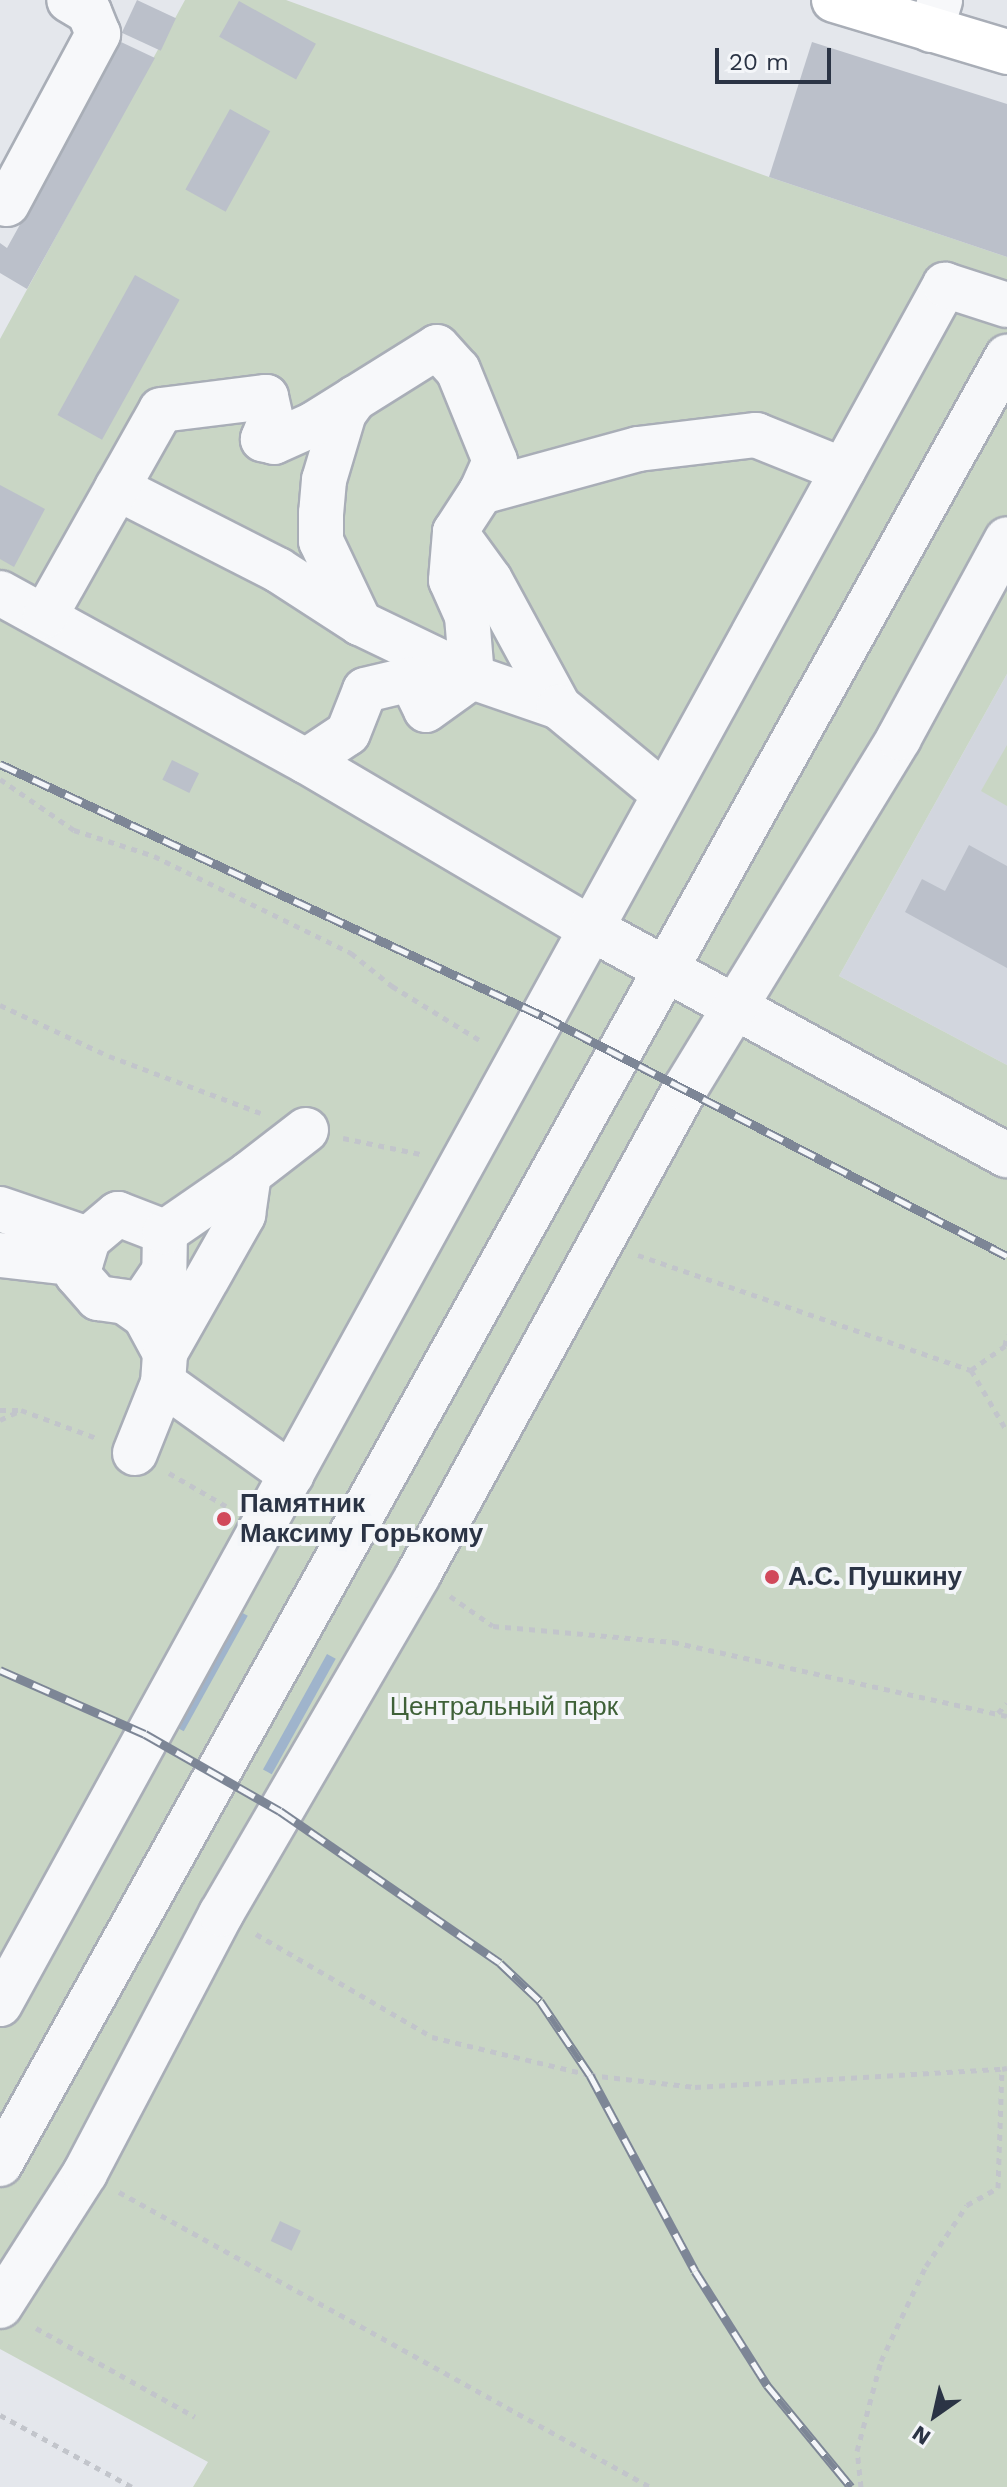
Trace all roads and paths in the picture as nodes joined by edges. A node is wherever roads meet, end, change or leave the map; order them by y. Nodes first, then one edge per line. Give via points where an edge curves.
1 (69, 0) edge
2 (834, 0) edge
3 (936, 15) edge
4 (1007, 52) edge
5 (7, 204) dead end
6 (1007, 305) edge
7 (1007, 357) edge
8 (355, 398) junction
9 (843, 470) junction
10 (117, 488) junction
11 (481, 492) junction
12 (455, 532) junction
13 (1007, 539) edge
14 (0, 593) edge
15 (45, 616) junction
16 (360, 623) junction
17 (472, 677) junction
18 (559, 707) junction
19 (306, 761) junction
20 (0, 779) edge
21 (664, 794) junction
22 (590, 928) junction
23 (666, 968) junction
24 (0, 1005) edge
25 (734, 1005) junction
26 (517, 1061) junction
27 (306, 1130) junction
28 (1007, 1155) edge
29 (461, 1163) junction
30 (249, 1174) junction
31 (0, 1209) edge
32 (165, 1232) junction
33 (604, 1243) junction
34 (84, 1252) junction
35 (0, 1255) edge
36 (1007, 1334) edge
37 (158, 1351) junction
38 (971, 1370) junction
39 (0, 1410) edge
40 (21, 1410) dead end
41 (1007, 1431) edge
42 (135, 1453) dead end
43 (292, 1475) junction
44 (418, 1575) junction
45 (1007, 1703) edge
46 (997, 1714) junction
47 (1007, 1716) edge
48 (221, 1914) junction
49 (0, 2004) edge
50 (1004, 2068) edge
51 (0, 2164) edge
52 (85, 2173) junction
53 (14, 2314) edge
54 (0, 2415) edge
55 (195, 2417) dead end
56 (132, 2487) edge
57 (650, 2487) edge
58 (861, 2487) edge

1 - 5 street via 89,12 98,34
2 - 3 main road
3 - 4 main road
6 - 9 street via 945,285
7 - 23 street
8 - 10 street via 274,442 263,439 271,419 266,397 161,410
8 - 11 street via 437,347 458,370 495,461
8 - 16 street via 344,413 324,480 321,541
9 - 11 street via 756,435 638,449
9 - 21 street
10 - 15 street
10 - 16 street via 278,570
11 - 12 street
12 - 17 street via 451,580 467,616
12 - 18 street via 490,580
13 - 25 street via 899,738
14 - 15 street
15 - 19 street
16 - 17 street
17 - 18 street
17 - 19 street via 426,710 411,679 365,690 348,733
18 - 21 street
19 - 22 street
20 - 26 path via 74,830 154,856 351,953 392,986
21 - 22 street
22 - 23 street
22 - 26 street
23 - 25 street
23 - 51 street
24 - 27 path via 109,1056
25 - 28 street
25 - 33 street
26 - 29 street
27 - 29 path
27 - 30 street
29 - 43 street
30 - 32 street
30 - 37 street via 243,1215
31 - 34 street
32 - 34 street via 118,1214
32 - 37 street via 164,1271 146,1298
33 - 38 path
33 - 44 street
34 - 35 street
34 - 37 street via 77,1274 98,1298 125,1302
36 - 38 path via 1005,1346
37 - 42 street
37 - 43 street
38 - 41 path
39 - 40 path
43 - 49 street
44 - 46 path via 493,1626 673,1642
44 - 48 street
45 - 46 path
46 - 47 path
48 - 50 path via 432,2037 590,2075 695,2087
48 - 52 street
50 - 58 path via 998,2188 967,2205 926,2266 881,2361 857,2451
52 - 53 street
52 - 57 path
53 - 55 path
54 - 56 path

